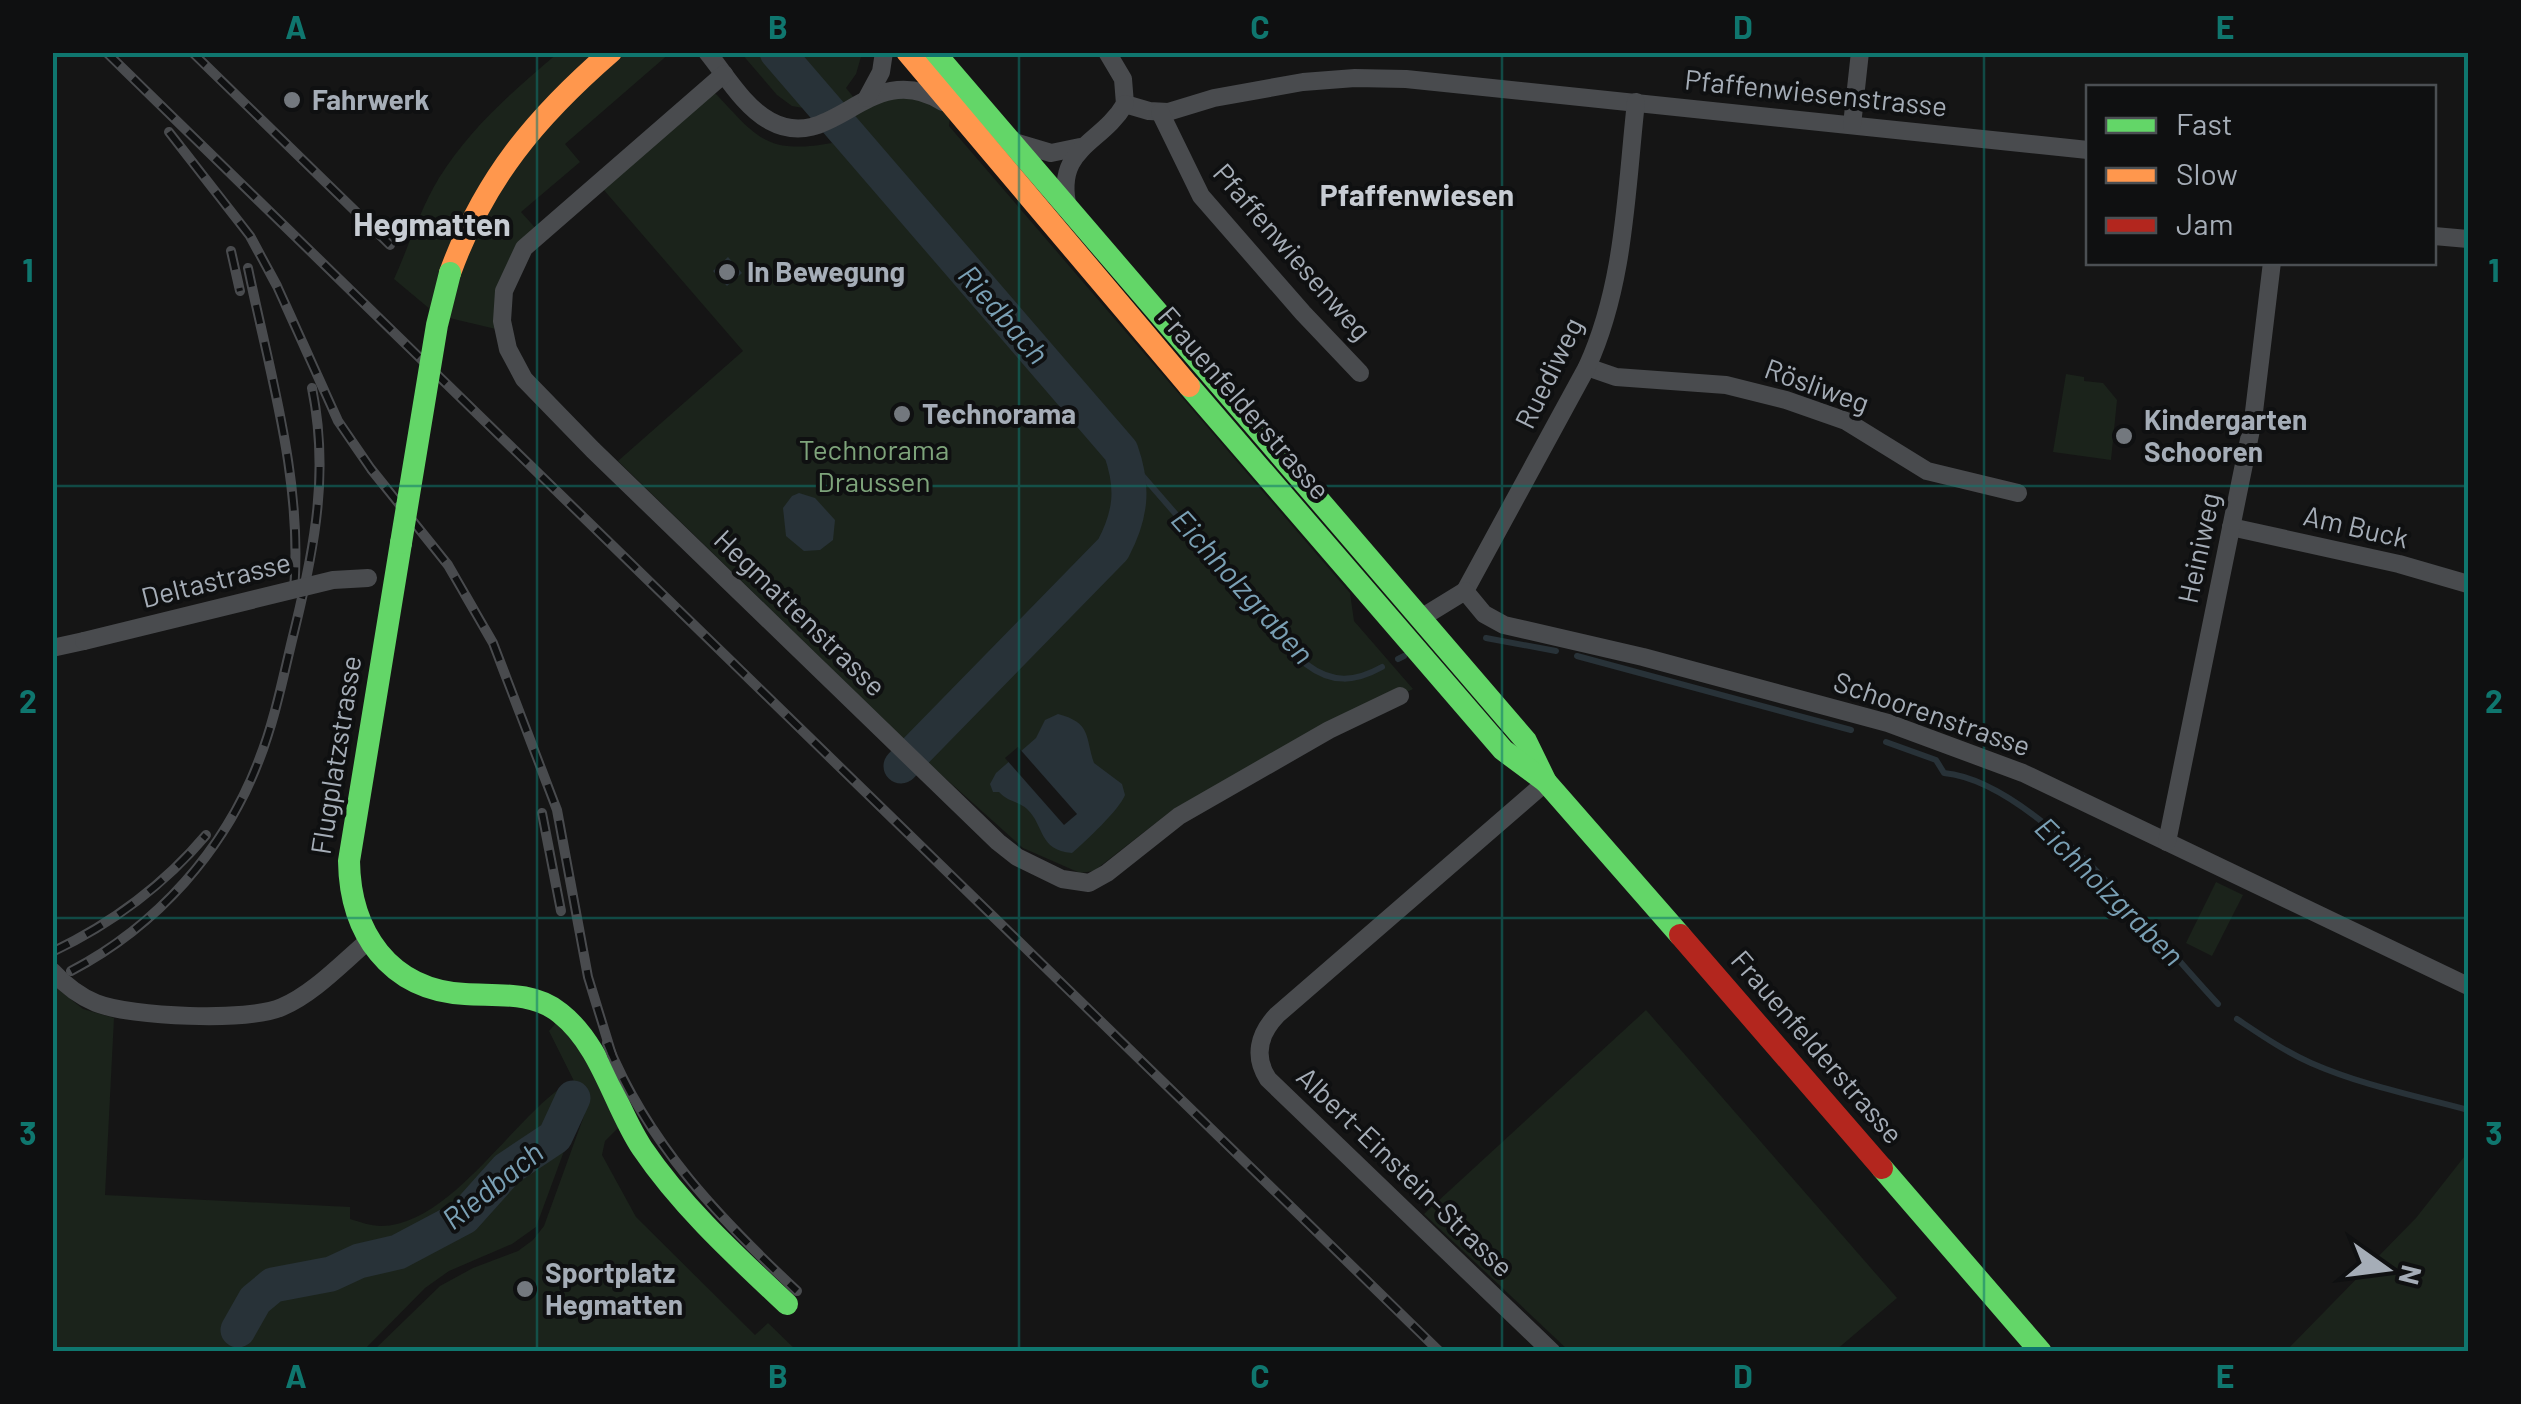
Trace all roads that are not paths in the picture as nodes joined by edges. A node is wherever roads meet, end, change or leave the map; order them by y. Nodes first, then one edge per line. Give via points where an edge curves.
1 (610, 52) edge
2 (707, 52) edge
3 (884, 52) edge
4 (907, 52) edge
5 (934, 52) edge
6 (1107, 52) edge
7 (1860, 52) edge
8 (724, 74) junction
9 (866, 99) junction
10 (1636, 102) junction
11 (1125, 104) junction
12 (952, 108) junction
13 (1160, 112) junction
14 (1852, 124) junction
15 (1008, 138) junction
16 (1080, 148) junction
17 (2086, 150) edge
18 (1068, 208) junction
19 (2436, 236) edge
20 (2468, 238) edge
21 (2272, 265) edge
22 (1587, 368) junction
23 (1360, 372) dead end
24 (2018, 493) dead end
25 (2231, 527) junction
26 (395, 580) junction
27 (2468, 584) edge
28 (1465, 591) junction
29 (1420, 618) junction
30 (52, 648) edge
31 (1400, 696) dead end
32 (1546, 782) junction
33 (2166, 842) junction
34 (368, 941) junction
35 (52, 971) edge
36 (2468, 986) edge
37 (787, 1304) dead end
38 (1552, 1352) edge
39 (2041, 1352) edge

1 - 26 main road, Flugplatzstrasse, bridge via 510,152 471,216 437,325
2 - 8 street
3 - 9 street
4 - 12 main road, Frauenfelderstrasse
5 - 15 main road, Frauenfelderstrasse
6 - 11 street via 1125,84
7 - 14 street
8 - 9 street via 754,108 788,127 816,124
8 - 31 street, Hegmattenstrasse via 530,241 504,291 505,339 532,388 1008,852 1069,882 1089,883 1178,816
9 - 12 street via 902,87
10 - 13 street, Pfaffenwiesenstrasse via 1355,78 1282,85
10 - 14 street, Pfaffenwiesenstrasse
10 - 22 street, Ruediweg via 1616,279
11 - 13 street, Pfaffenwiesenstrasse
11 - 16 street
12 - 32 main road, Frauenfelderstrasse via 1508,756
13 - 23 street, Pfaffenwiesenweg via 1200,196
14 - 17 street, Pfaffenwiesenstrasse
15 - 16 street via 1051,153
15 - 18 main road, Frauenfelderstrasse
16 - 18 street via 1068,171
18 - 29 main road, Frauenfelderstrasse
19 - 20 street
21 - 25 street, Heiniweg via 2255,409
22 - 24 street, Rösliweg via 1798,403 1846,420 1928,471
22 - 28 street, Ruediweg
25 - 27 street, Am Buck
25 - 33 street, Heiniweg
26 - 30 street, Deltastrasse, bridge via 333,580
26 - 34 main road, Flugplatzstrasse via 349,860 350,898
28 - 29 street
28 - 33 street, Schoorenstrasse via 1504,625 1643,656 1953,745
29 - 32 main road, Frauenfelderstrasse via 1526,742
32 - 38 street, Albert-Einstein-Strasse via 1277,1015 1258,1051 1268,1079
32 - 39 main road, Frauenfelderstrasse
33 - 36 street, Schoorenstrasse
34 - 35 street via 297,999 250,1016 108,1007
34 - 37 main road, Flugplatzstrasse via 395,969 430,988 527,998 562,1014 676,1192

